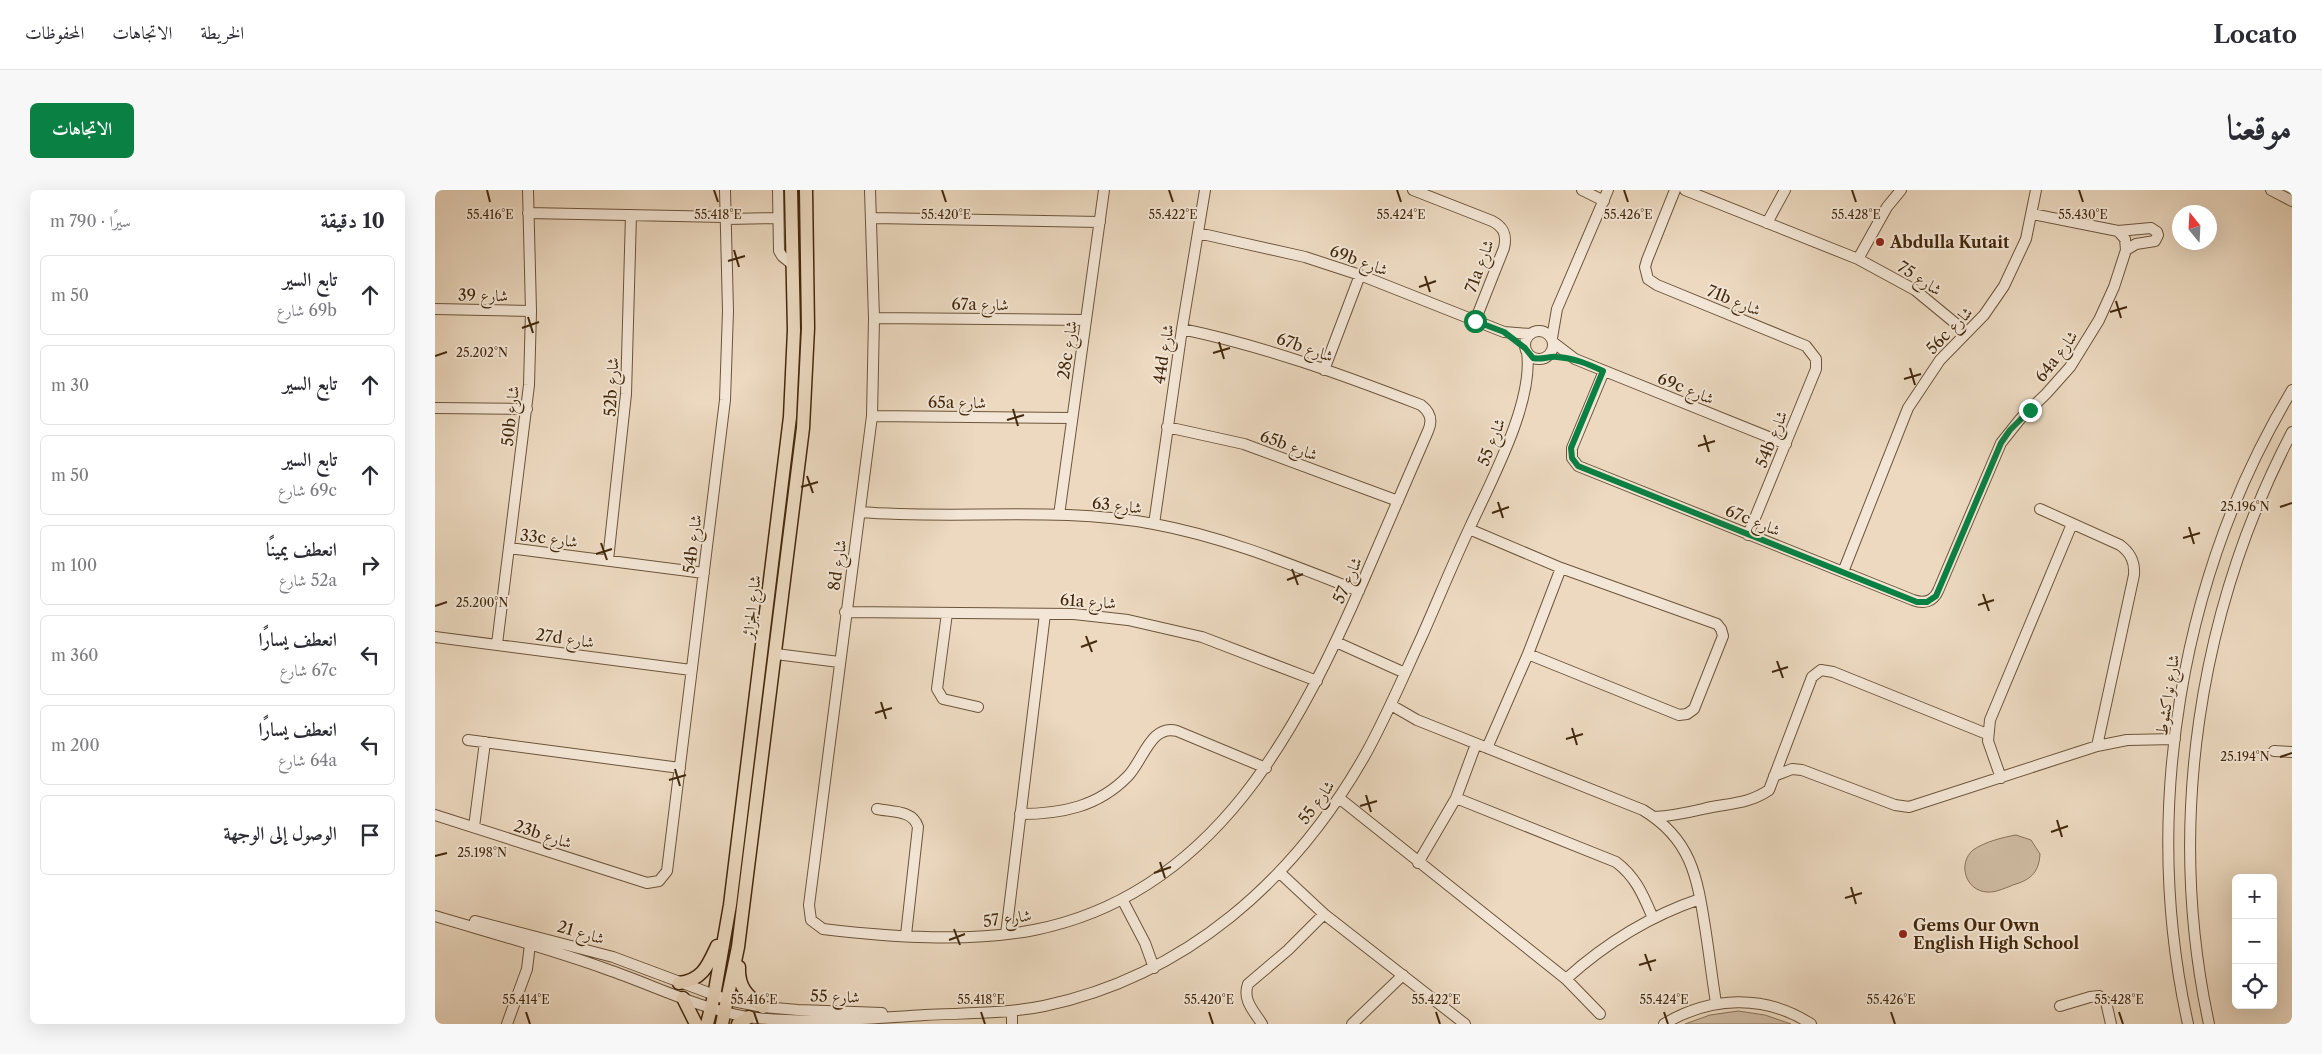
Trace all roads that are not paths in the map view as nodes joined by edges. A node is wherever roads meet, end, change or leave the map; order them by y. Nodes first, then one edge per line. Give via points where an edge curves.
1 (528, 190) edge
2 (725, 190) edge
3 (778, 190) edge
4 (791, 190) edge
5 (806, 190) edge
6 (871, 190) edge
7 (1104, 190) edge
8 (1205, 190) edge
9 (1413, 190) edge
10 (1583, 190) edge
11 (1675, 190) edge
12 (1685, 190) edge
13 (1785, 190) edge
14 (1901, 190) edge
15 (2036, 190) edge
16 (2271, 190) edge
17 (1606, 196) edge
18 (2292, 201) edge
19 (528, 213) junction
20 (2032, 214) junction
21 (631, 215) junction
22 (725, 218) junction
23 (779, 218) junction
24 (872, 218) junction
25 (1101, 222) junction
26 (1767, 223) junction
27 (2118, 231) junction
28 (1199, 233) junction
29 (2126, 250) junction
30 (1858, 259) junction
31 (793, 265) junction
32 (1360, 275) junction
33 (1557, 309) junction
34 (435, 310) edge
35 (531, 311) junction
36 (874, 318) junction
37 (1086, 320) junction
38 (1475, 321) junction
39 (1182, 329) junction
40 (1504, 332) junction
41 (1966, 332) junction
42 (1533, 333) junction
43 (1553, 341) junction
44 (1526, 350) junction
45 (1814, 354) joint
46 (1547, 357) junction
47 (1575, 359) junction
48 (1324, 370) junction
49 (1603, 371) junction
50 (1527, 383) junction
51 (2292, 390) edge
52 (1416, 402) joint
53 (435, 408) edge
54 (527, 409) junction
55 (872, 416) junction
56 (1072, 418) junction
57 (1167, 427) junction
58 (2292, 432) edge
59 (1786, 444) junction
60 (1398, 501) junction
61 (2040, 509) dead end
62 (860, 512) junction
63 (1059, 515) junction
64 (1154, 524) junction
65 (2072, 524) junction
66 (1469, 529) junction
67 (1748, 535) junction
68 (509, 548) junction
69 (608, 560) junction
70 (1561, 568) junction
71 (1843, 572) junction
72 (704, 573) junction
73 (1359, 591) junction
74 (1927, 602) joint
75 (845, 612) junction
76 (947, 613) junction
77 (1045, 614) junction
78 (435, 637) edge
79 (1336, 642) junction
80 (497, 644) junction
81 (776, 654) junction
82 (1528, 654) junction
83 (839, 662) junction
84 (691, 670) junction
85 (1405, 673) junction
86 (1317, 681) junction
87 (978, 707) dead end
88 (1389, 708) junction
89 (1987, 734) junction
90 (2175, 739) junction
91 (468, 740) dead end
92 (485, 742) junction
93 (1476, 744) junction
94 (2097, 746) junction
95 (1487, 748) junction
96 (2274, 751) dead end
97 (2292, 752) edge
98 (680, 768) junction
99 (1266, 768) junction
100 (1774, 776) junction
101 (2001, 778) junction
102 (1339, 798) junction
103 (1456, 798) junction
104 (877, 810) dead end
105 (1020, 814) junction
106 (435, 815) edge
107 (1654, 816) junction
108 (474, 827) junction
109 (1418, 863) junction
110 (1276, 875) junction
111 (641, 882) joint
112 (1700, 899) junction
113 (1122, 900) junction
114 (435, 912) edge
115 (1324, 914) junction
116 (435, 916) edge
117 (1653, 918) junction
118 (831, 930) joint
119 (1006, 934) junction
120 (906, 935) junction
121 (724, 939) junction
122 (562, 943) junction
123 (530, 944) junction
124 (738, 948) junction
125 (550, 951) junction
126 (1157, 967) junction
127 (527, 969) junction
128 (1403, 975) junction
129 (1566, 979) junction
130 (679, 983) junction
131 (683, 998) junction
132 (713, 1002) junction
133 (1716, 1003) junction
134 (2060, 1006) dead end
135 (763, 1007) junction
136 (725, 1012) edge
137 (1009, 1012) junction
138 (1600, 1014) dead end
139 (926, 1015) junction
140 (749, 1017) junction
141 (509, 1024) edge
142 (696, 1024) edge
143 (707, 1024) edge
144 (738, 1024) edge
145 (1007, 1024) edge
146 (1012, 1024) edge
147 (1263, 1024) edge
148 (1352, 1024) edge
149 (1465, 1024) edge
150 (1664, 1024) edge
151 (1811, 1024) edge
152 (2111, 1024) edge
153 (2187, 1024) edge
154 (2209, 1024) edge

1 - 19 street, 50b شارع
2 - 22 street, 54b شارع
3 - 23 street
4 - 31 main road, شارع الجزائر
5 - 81 main road, شارع الجزائر via 806,392
6 - 24 street, 8d شارع
7 - 25 street, 28c شارع
8 - 28 street, 44d شارع
9 - 38 street, 71a شارع via 1492,221 1505,231 1504,248
10 - 17 street
11 - 45 street, 71b شارع via 1647,260 1645,272 1648,279 1807,346
12 - 26 street, شارع 75
13 - 26 street
14 - 30 street via 1882,215
15 - 20 street, 56c شارع
16 - 18 street
17 - 33 street
19 - 21 street
19 - 35 street, 50b شارع
20 - 27 street
20 - 41 street, 56c شارع via 2021,251 2004,286
21 - 22 street
21 - 69 street, 52b شارع via 626,394
22 - 23 street
22 - 72 street, 54b شارع via 727,370
23 - 31 street via 780,254
24 - 25 street
24 - 36 street, 8d شارع
25 - 37 street, 28c شارع
26 - 30 street, شارع 75
27 - 29 street via 2125,239
27 - 29 street via 2151,228 2157,232 2155,241 2136,244
28 - 32 street, 69b شارع via 1285,251
28 - 39 street, 44d شارع
29 - 74 street, 64a شارع via 2107,304 2081,352 2059,381 2001,443 1938,591
30 - 41 street, شارع 75 via 1915,290
31 - 121 main road, شارع الجزائر via 790,417
32 - 38 street, 69b شارع
32 - 48 street
33 - 42 street
33 - 43 street
34 - 35 street, شارع 39
35 - 54 street, 50b شارع
36 - 37 street, 67a شارع
36 - 55 street, 8d شارع
37 - 56 street, 28c شارع
38 - 40 street, 69b شارع
39 - 48 street, 67b شارع via 1254,346
39 - 57 street, 44d شارع
40 - 42 street, 69b شارع
40 - 44 street, 69b شارع
41 - 71 street, 56c شارع via 1940,360 1908,408
42 - 43 street via 1545,332
42 - 44 street
43 - 46 street
43 - 47 street, 69c شارع
44 - 46 street via 1533,358
44 - 50 street, شارع 55
45 - 59 street, 54b شارع via 1815,369
46 - 47 street, 69c شارع
46 - 50 street, شارع 55
47 - 49 street, 69c شارع
48 - 52 street, 67b شارع
49 - 59 street, 69c شارع
49 - 67 street, 67c شارع via 1571,448 1575,463
50 - 66 street, شارع 55 via 1499,463
51 - 90 street, شارع نواكشوط via 2249,471 2214,561 2187,662
52 - 60 street, شارع 57 via 1426,408 1431,425
53 - 54 street
54 - 68 street, 50b شارع
55 - 56 street, 65a شارع
55 - 62 street, 8d شارع
56 - 63 street, 28c شارع
57 - 60 street, 65b شارع via 1244,444
57 - 64 street, 44d شارع
58 - 154 street via 2256,507 2232,575 2214,640 2196,740 2191,877 2197,959
59 - 67 street, 54b شارع
60 - 73 street, شارع 57
61 - 65 street
62 - 63 street, شارع 63 via 928,516
62 - 75 street, 8d شارع
63 - 64 street, شارع 63
64 - 73 street, شارع 63 via 1217,539
65 - 89 street
65 - 94 street via 2126,549 2135,568
66 - 70 street
66 - 85 street, شارع 55
67 - 71 street, 67c شارع
68 - 69 street, 33c شارع
68 - 80 street, 50b شارع
69 - 72 street, 33c شارع
70 - 82 street
70 - 82 street via 1717,624 1723,636 1693,709 1687,714 1679,714
71 - 74 street, 67c شارع via 1917,602
72 - 84 street, 54b شارع
73 - 79 street, شارع 57
75 - 76 street, 61a شارع
75 - 83 street, 8d شارع
76 - 77 street, 61a شارع
76 - 87 street via 937,689 943,699
77 - 86 street, 61a شارع via 1108,617 1183,631
77 - 105 street
78 - 80 street, 27d شارع
79 - 85 street
79 - 86 street, شارع 57
80 - 84 street, 27d شارع
81 - 83 street
81 - 124 main road, شارع الجزائر
82 - 95 street
83 - 118 street, 8d شارع via 809,913 816,926
84 - 98 street, 54b شارع
85 - 88 street, شارع 55
86 - 99 street, شارع 57
88 - 93 street
88 - 102 street, شارع 55
89 - 100 street via 1821,670 1812,677
89 - 101 street
90 - 94 street via 2127,740
90 - 153 street, شارع نواكشوط via 2169,868 2176,959
91 - 92 street
92 - 98 street
92 - 108 street
93 - 95 street
93 - 103 street
94 - 101 street
95 - 107 street
96 - 97 street
98 - 111 street, 54b شارع via 667,870 659,881
99 - 105 street via 1177,730 1163,730 1156,734 1133,770 1095,800 1065,811
99 - 113 street, شارع 57 via 1242,799 1186,855
100 - 101 street via 1802,770 1909,808
100 - 107 street via 1769,790 1745,802 1685,815
102 - 109 street
102 - 110 street, شارع 55
103 - 109 street
103 - 117 street via 1615,862 1636,881
104 - 120 street via 909,815 917,822
105 - 119 street
106 - 108 street, 23b شارع
107 - 112 street via 1674,834 1688,856
108 - 111 street, 23b شارع
109 - 129 street
110 - 115 street
110 - 126 street, شارع 55 via 1231,917
112 - 117 street
112 - 133 street
113 - 119 street, شارع 57 via 1064,922
113 - 126 street
114 - 122 street, شارع 21
115 - 128 street
115 - 147 street via 1248,984 1246,999
116 - 123 street, شارع 21
117 - 129 street via 1607,945
118 - 120 street, شارع 57
119 - 120 street, شارع 57 via 957,937
121 - 130 main road via 702,974
121 - 132 main road, شارع الجزائر
122 - 123 street via 557,945 536,939
122 - 130 street, شارع 21 via 613,957
123 - 125 street, شارع 21
123 - 127 street
124 - 135 main road via 741,986
124 - 136 main road, شارع الجزائر
125 - 127 street
125 - 131 street, شارع 21
126 - 137 street, شارع 55 via 1090,994
127 - 141 street
128 - 148 street
128 - 149 street
129 - 138 street
130 - 132 street, شارع 21
131 - 132 street, شارع 21
131 - 142 main road
132 - 136 street, شارع 55
132 - 143 main road, شارع الجزائر
133 - 150 street
133 - 151 street via 1739,1001 1772,1006
134 - 152 street via 2099,996 2106,1002
135 - 136 street, شارع 55
135 - 139 street, شارع 55
136 - 140 street, شارع 55
137 - 139 street, شارع 55
137 - 145 street
137 - 146 street
139 - 140 street, شارع 55 via 819,1023
140 - 144 main road

